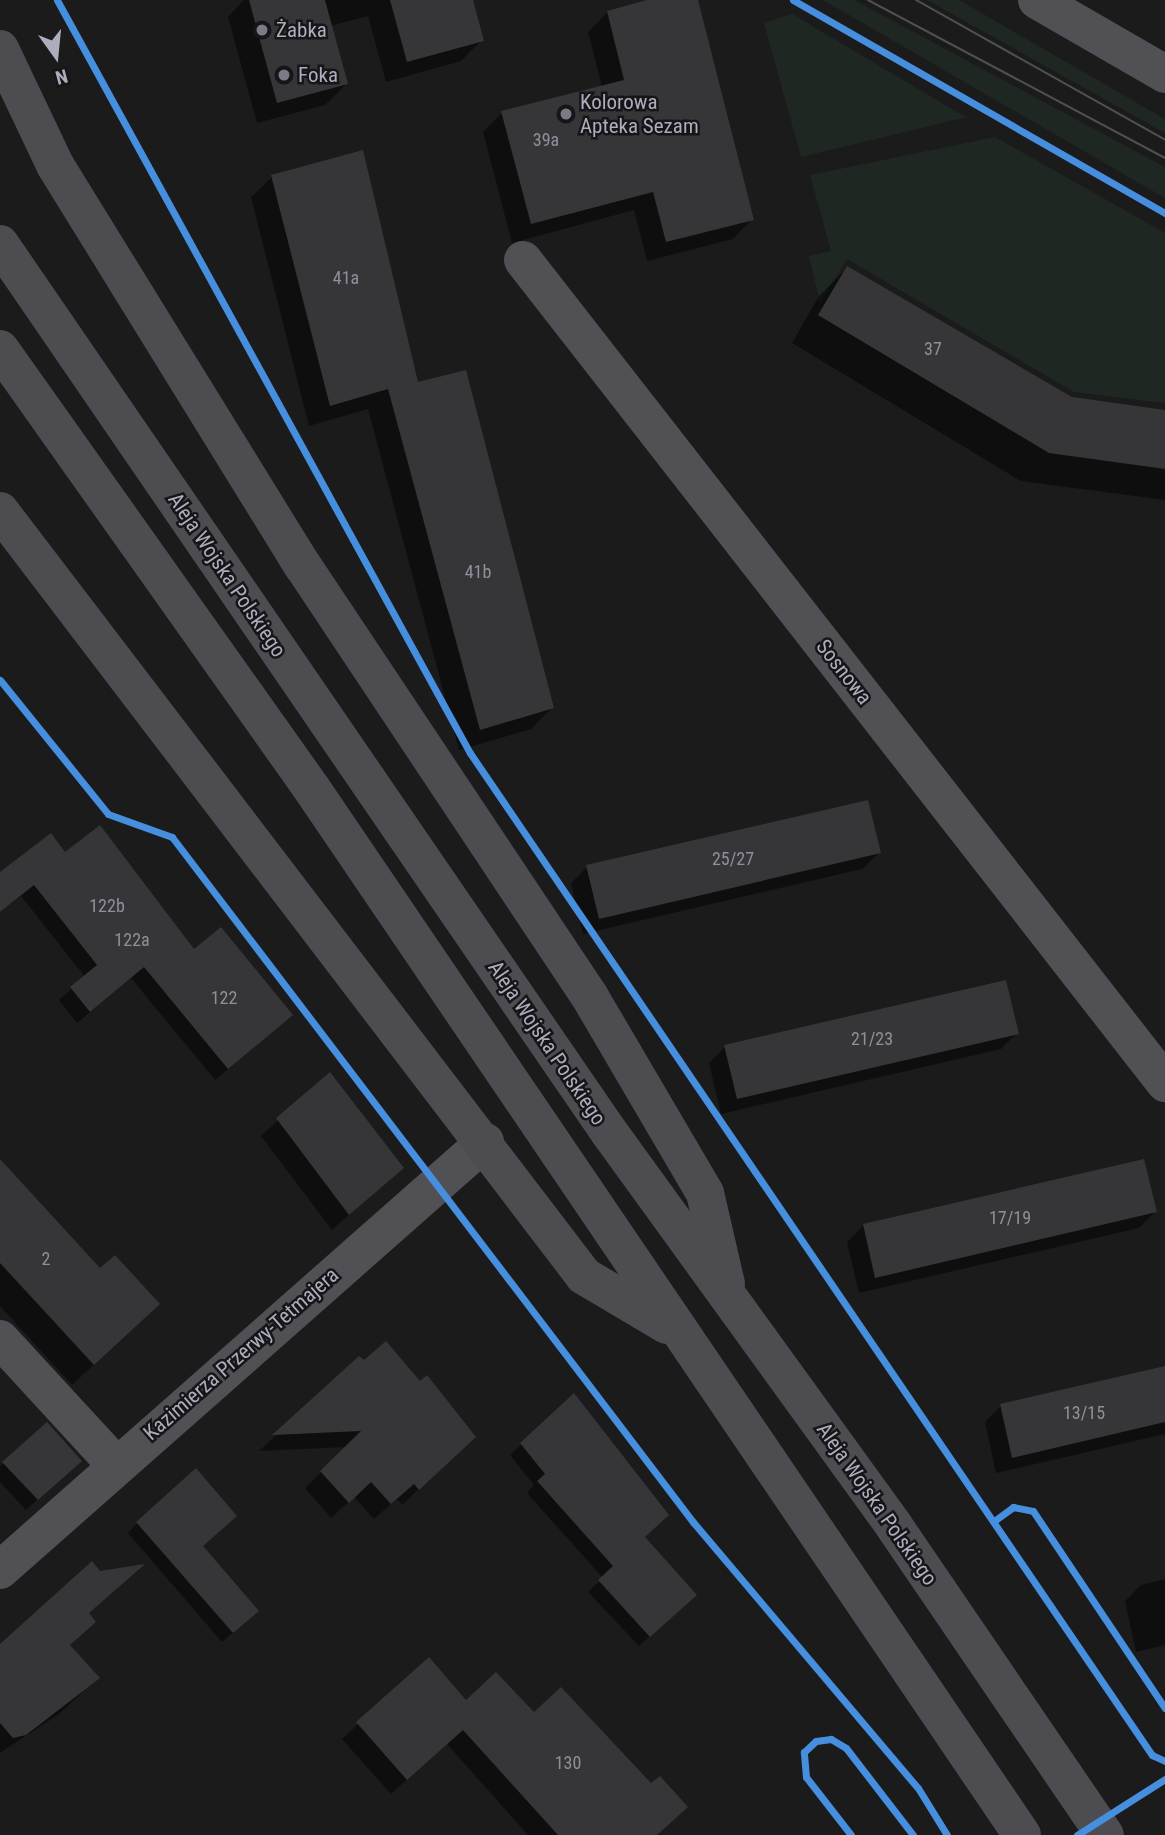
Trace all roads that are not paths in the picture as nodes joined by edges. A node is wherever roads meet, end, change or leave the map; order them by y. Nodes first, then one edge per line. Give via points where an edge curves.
1 (1037, 0) edge
2 (0, 49) edge
3 (1165, 74) edge
4 (0, 111) edge
5 (55, 165) junction
6 (0, 244) edge
7 (523, 260) dead end
8 (0, 349) edge
9 (0, 511) edge
10 (1165, 1083) edge
11 (485, 1143) junction
12 (730, 1300) junction
13 (679, 1333) junction
14 (0, 1339) edge
15 (116, 1465) junction
16 (0, 1570) edge
17 (1022, 1835) edge
18 (1105, 1835) edge

1 - 3 street
2 - 5 main road
4 - 5 main road
5 - 12 main road via 303,566 590,997 705,1193
6 - 12 main road, Aleja Wojska Polskiego
7 - 10 street, Sosnowa
8 - 13 main road via 312,789
9 - 11 main road
11 - 13 main road via 584,1276
11 - 15 street, Kazimierza Przerwy-Tetmajera
12 - 18 main road, Aleja Wojska Polskiego
13 - 17 main road
14 - 15 street
15 - 16 street, Kazimierza Przerwy-Tetmajera

